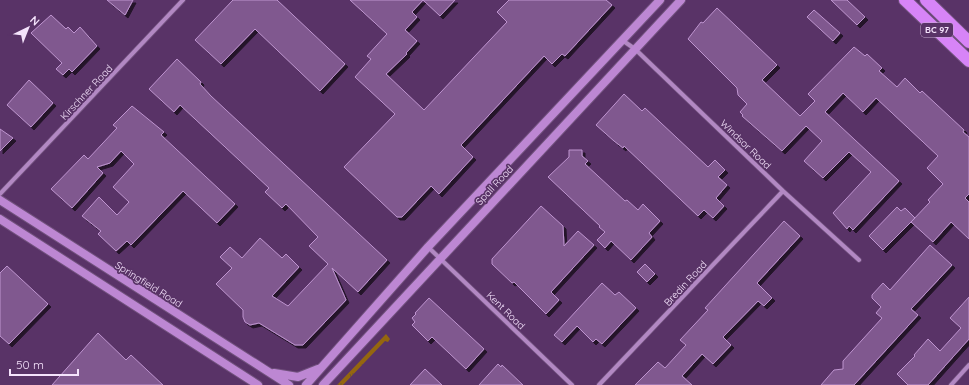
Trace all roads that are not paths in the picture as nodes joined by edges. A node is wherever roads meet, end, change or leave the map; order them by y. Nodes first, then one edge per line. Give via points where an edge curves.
1 (182, 0) edge
2 (660, 0) edge
3 (681, 0) edge
4 (905, 0) edge
5 (926, 0) edge
6 (622, 40) junction
7 (969, 42) edge
8 (635, 49) junction
9 (969, 61) edge
10 (783, 191) junction
11 (0, 194) edge
12 (0, 200) edge
13 (0, 219) edge
14 (428, 247) junction
15 (440, 258) junction
16 (859, 260) dead end
17 (969, 365) edge
18 (321, 367) junction
19 (271, 372) junction
20 (258, 385) edge
21 (289, 385) edge
22 (306, 385) edge
23 (323, 385) edge
24 (572, 385) edge
25 (599, 385) edge
26 (951, 385) edge

1 - 11 street, Kirschner Road
2 - 6 main road, Spall Road
3 - 8 main road, Spall Road
4 - 9 highway, BC 97
5 - 7 highway, BC 97
6 - 8 street, Windsor Road
6 - 14 main road, Spall Road
8 - 10 street, Windsor Road
8 - 15 main road, Spall Road
10 - 16 street, Windsor Road
10 - 25 street, Bredin Road
12 - 19 main road, Springfield Road
13 - 20 main road
14 - 15 street, Kent Road
14 - 18 main road, Spall Road
15 - 23 main road, Spall Road
15 - 24 street, Kent Road
17 - 26 street
18 - 19 main road via 298,377
18 - 22 main road, Spall Road
19 - 21 main road, Springfield Road

